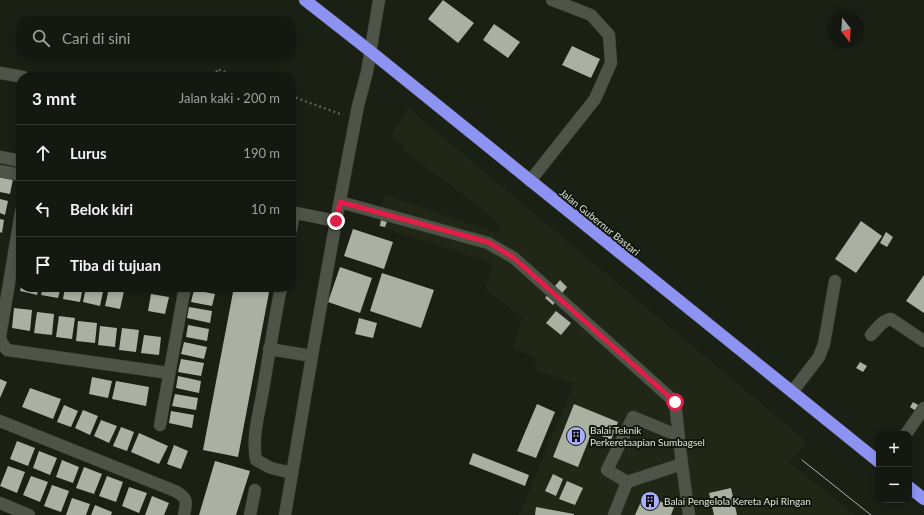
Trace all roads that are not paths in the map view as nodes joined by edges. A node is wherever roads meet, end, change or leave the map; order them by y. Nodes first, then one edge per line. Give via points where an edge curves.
1 (305, 0) edge
2 (379, 0) edge
3 (552, 0) edge
4 (370, 51) junction
5 (0, 73) edge
6 (16, 76) edge
7 (0, 157) edge
8 (16, 160) edge
9 (0, 171) edge
10 (16, 174) edge
11 (530, 181) junction
12 (340, 202) junction
13 (296, 213) edge
14 (336, 221) junction
15 (16, 261) edge
16 (835, 281) dead end
17 (183, 292) edge
18 (280, 292) edge
19 (871, 335) dead end
20 (924, 341) edge
21 (269, 350) junction
22 (312, 356) junction
23 (169, 373) junction
24 (792, 392) junction
25 (924, 408) edge
26 (0, 422) edge
27 (160, 425) dead end
28 (908, 431) edge
29 (679, 436) junction
30 (876, 460) edge
31 (682, 464) junction
32 (292, 473) junction
33 (627, 482) junction
34 (912, 489) edge
35 (256, 490) dead end
36 (924, 499) edge
37 (687, 502) junction
38 (0, 503) edge
39 (29, 515) edge
40 (184, 515) edge
41 (250, 515) edge
42 (285, 515) edge
43 (614, 515) edge
44 (681, 515) edge
45 (689, 515) edge

1 - 4 highway, Jalan Gubernur Bastari
2 - 4 street
3 - 11 street via 591,15 609,35 611,63 595,99
4 - 11 highway, Jalan Gubernur Bastari
4 - 12 street
5 - 6 street
7 - 8 street
9 - 10 street
11 - 24 highway, Jalan Gubernur Bastari
12 - 14 street
12 - 29 street via 488,242 514,258 675,402
13 - 14 street
14 - 22 street
15 - 23 street via 0,337 7,350
16 - 24 street via 824,344 819,356
17 - 23 street
18 - 21 street
19 - 20 street via 886,319 891,319
21 - 22 street
21 - 32 street via 254,450 256,460 271,468
22 - 32 street
23 - 27 street
24 - 30 highway, Jalan Gubernur Bastari
25 - 28 street
26 - 40 street via 176,491 183,496 187,505
29 - 31 street
29 - 33 street via 633,417 607,470
31 - 33 street
31 - 37 street
32 - 42 street
33 - 43 street
34 - 36 highway
35 - 41 street
37 - 44 street
37 - 45 street
38 - 39 street

